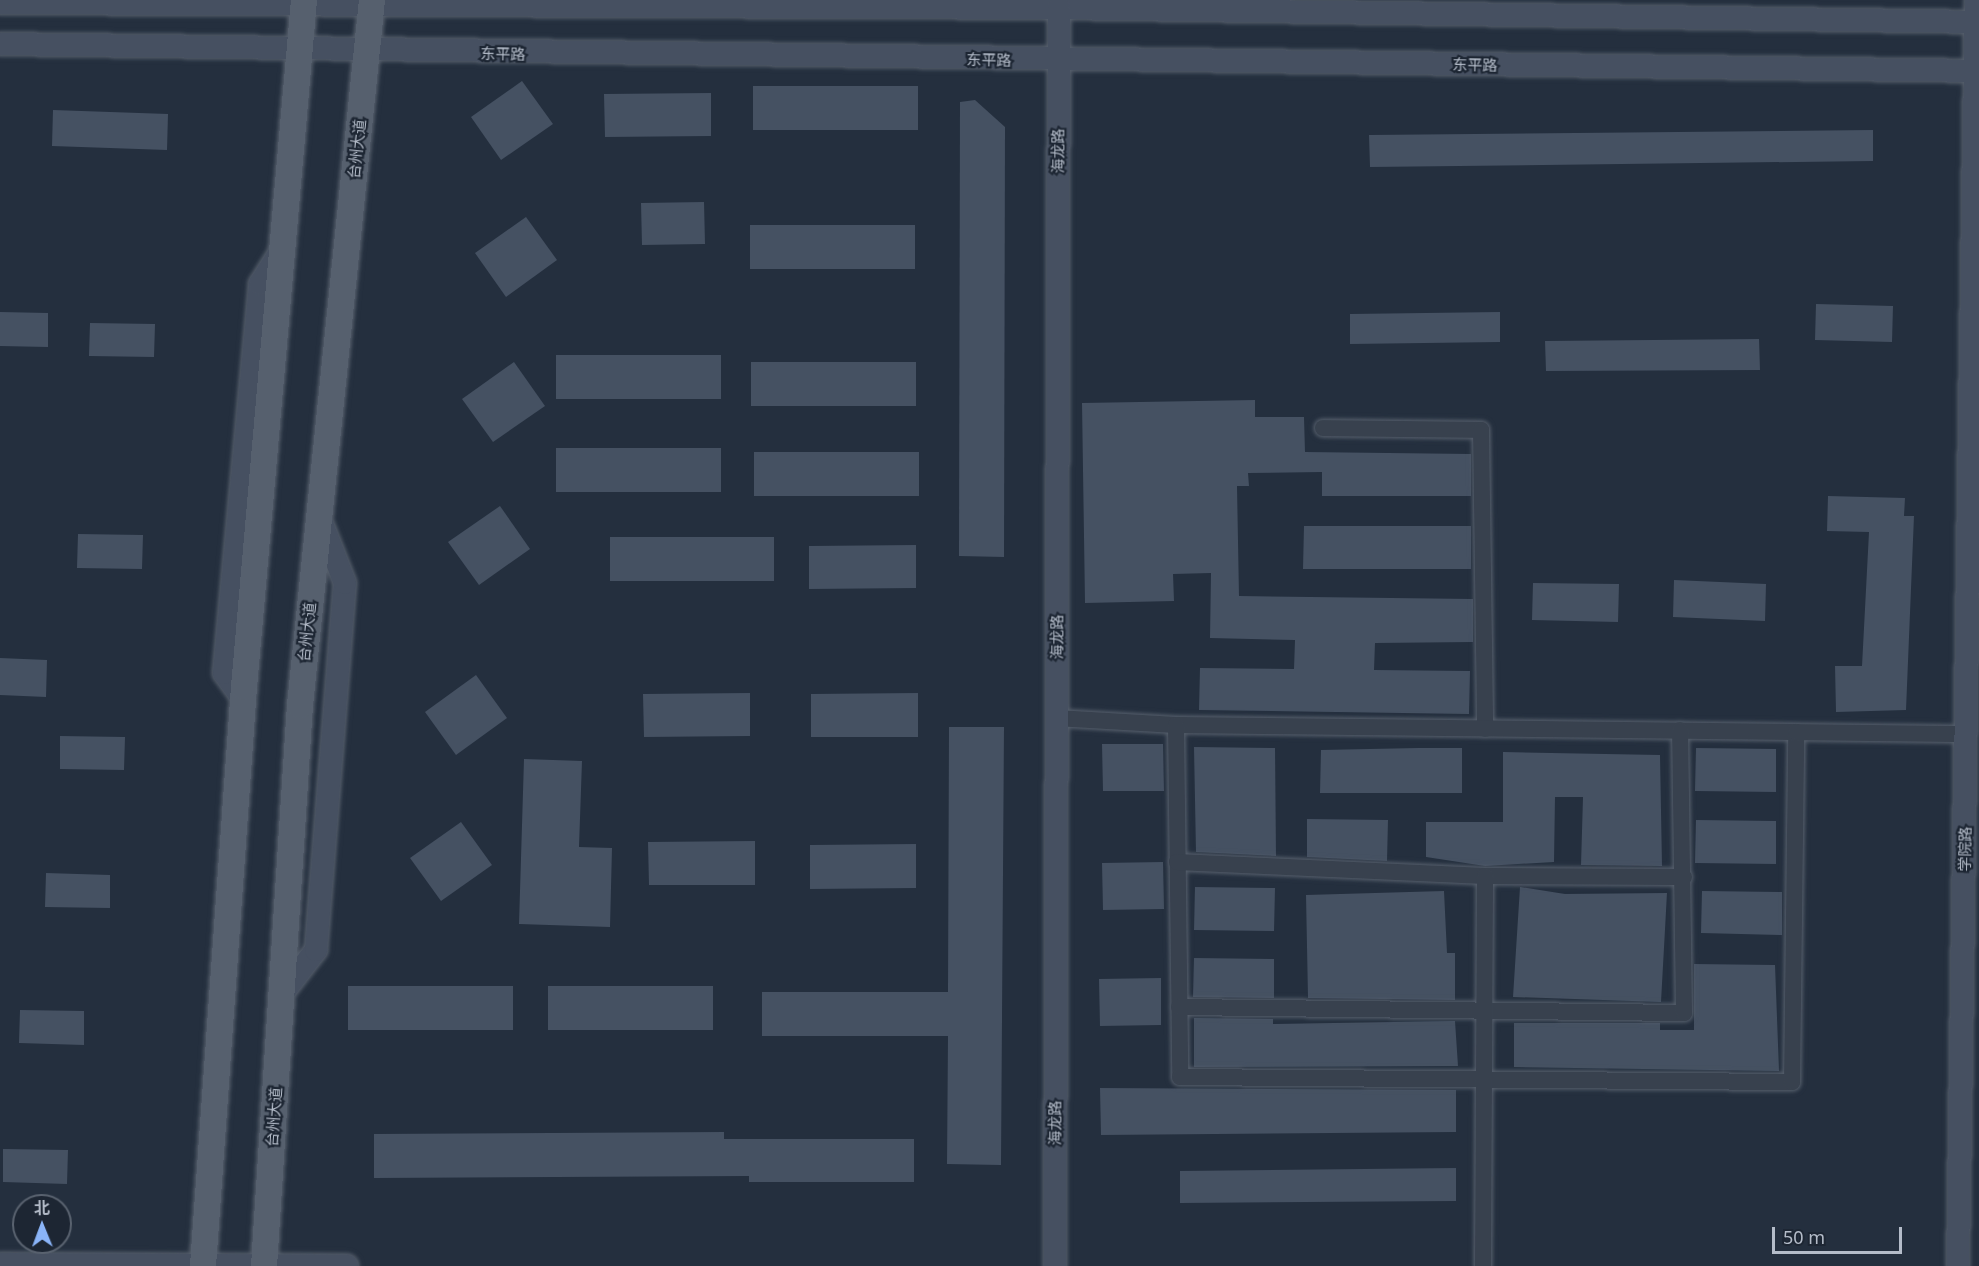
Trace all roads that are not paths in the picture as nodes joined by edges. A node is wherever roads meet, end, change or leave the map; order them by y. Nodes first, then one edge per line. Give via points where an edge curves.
1 (194, 1) edge
2 (304, 1) edge
3 (372, 2) edge
4 (0, 3) edge
5 (1059, 8) junction
6 (1977, 15) edge
7 (0, 44) edge
8 (299, 50) junction
9 (367, 52) junction
10 (1058, 60) junction
11 (1978, 71) edge
12 (1323, 428) dead end
13 (319, 516) junction
14 (1056, 718) junction
15 (1176, 725) junction
16 (1485, 729) junction
17 (1680, 730) junction
18 (1796, 732) junction
19 (1966, 734) junction
20 (1177, 862) junction
21 (1485, 876) junction
22 (1684, 877) junction
23 (282, 994) junction
24 (1179, 1007) junction
25 (1485, 1008) junction
26 (1485, 1077) junction
27 (0, 1264) edge
28 (203, 1265) edge
29 (264, 1266) edge
30 (347, 1266) edge
31 (1055, 1266) edge
32 (1483, 1266) edge
33 (1958, 1266) edge

1 - 2 main road
1 - 4 main road
2 - 3 main road
2 - 8 main road
3 - 5 main road
3 - 9 main road, 台州大道
5 - 6 main road
5 - 10 main road, 海龙路
6 - 11 main road, 学院路
7 - 8 main road, 东平路
8 - 9 main road, 东平路
8 - 28 main road via 243,699
9 - 10 main road, 东平路
9 - 13 main road, 台州大道
10 - 11 main road, 东平路
10 - 14 main road, 海龙路
11 - 19 main road, 学院路
12 - 16 street via 1481,430
13 - 23 main road, 台州大道 via 300,705
13 - 23 main road via 345,583 316,950
14 - 15 street
14 - 31 main road, 海龙路
15 - 16 street
15 - 20 street
16 - 17 street
17 - 18 street
17 - 22 street
18 - 19 street
18 - 26 street via 1792,1082
19 - 33 main road, 学院路
20 - 21 street
20 - 24 street
21 - 22 street
21 - 25 street
22 - 25 street via 1684,1012
23 - 29 main road, 台州大道
24 - 25 street
24 - 26 street via 1180,1077
25 - 26 street
26 - 32 street
27 - 28 main road
28 - 29 main road
29 - 30 main road

